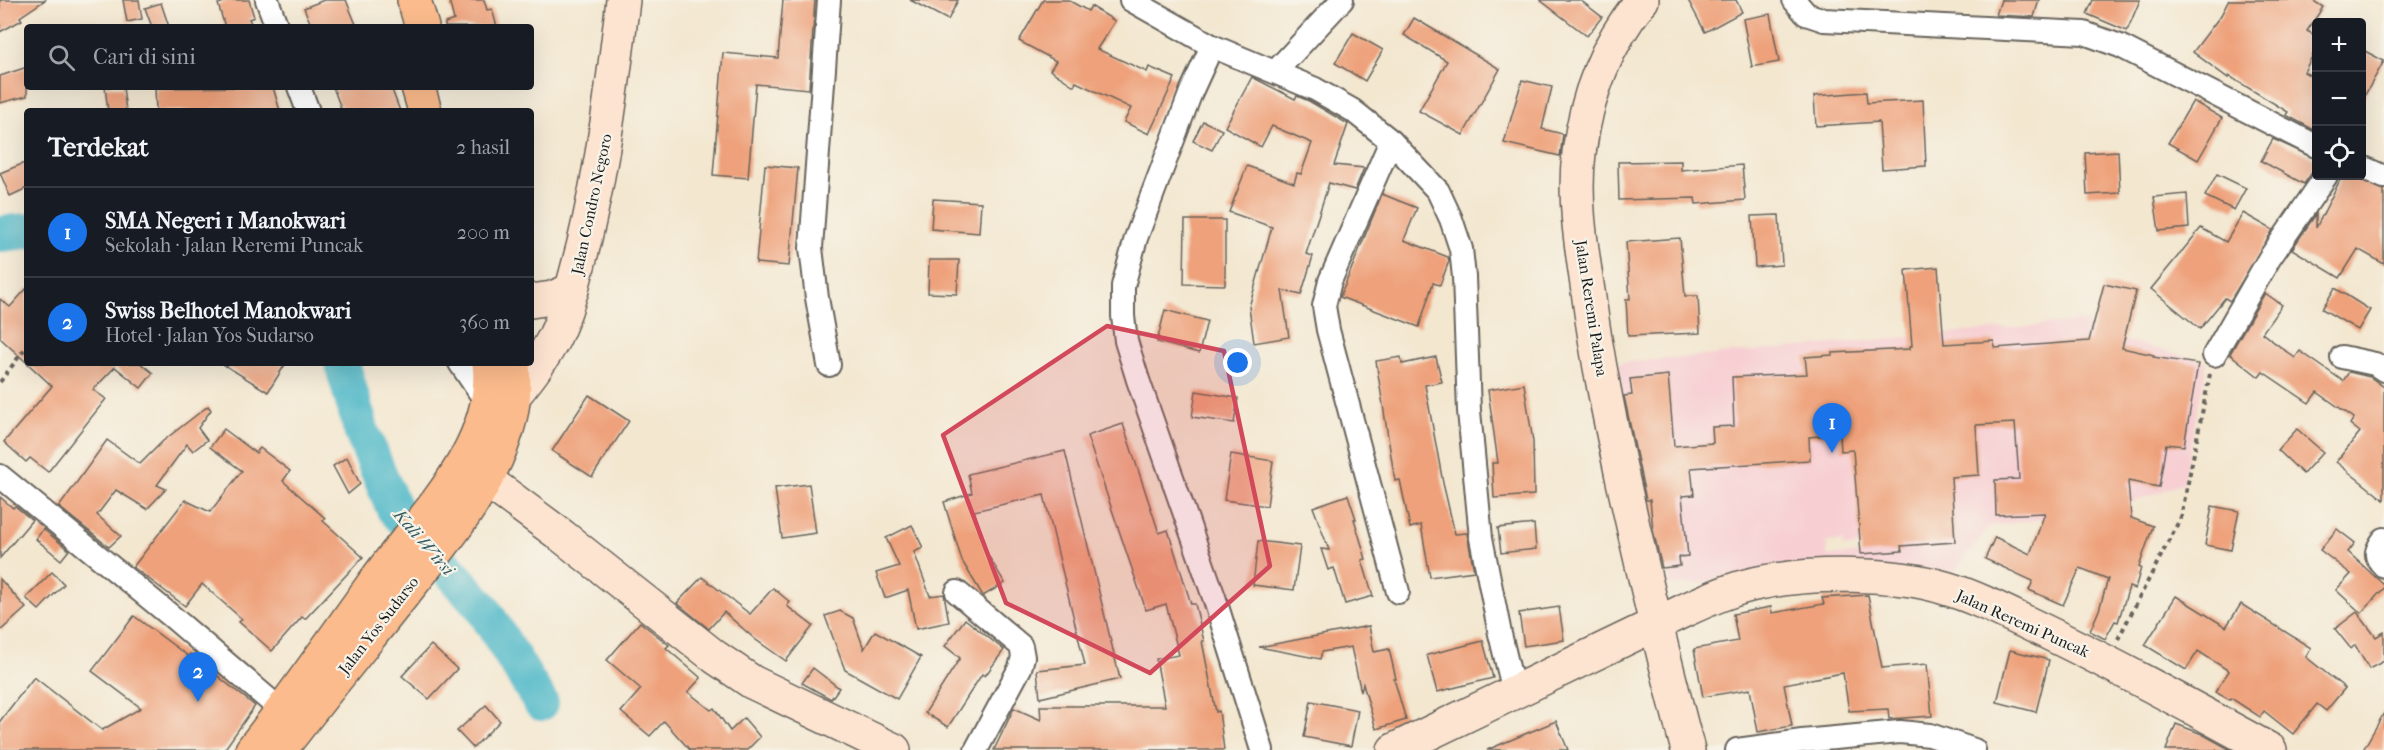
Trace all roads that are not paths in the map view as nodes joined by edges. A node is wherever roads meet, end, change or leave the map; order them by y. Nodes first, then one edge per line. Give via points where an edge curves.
1 (267, 0) edge
2 (623, 0) edge
3 (829, 0) edge
4 (1131, 0) edge
5 (1342, 0) edge
6 (1642, 0) edge
7 (1794, 0) edge
8 (401, 7) edge
9 (276, 24) edge
10 (419, 24) edge
11 (1212, 46) junction
12 (1276, 71) junction
13 (300, 90) edge
14 (419, 90) edge
15 (442, 90) edge
16 (307, 108) edge
17 (424, 108) edge
18 (447, 108) edge
19 (1391, 141) junction
20 (2312, 144) edge
21 (2366, 169) edge
22 (2384, 177) edge
23 (2323, 180) edge
24 (572, 290) junction
25 (534, 301) edge
26 (2214, 355) road end
27 (2342, 357) dead end
28 (829, 365) dead end
29 (466, 366) edge
30 (489, 366) edge
31 (2384, 370) edge
32 (505, 387) edge
33 (0, 476) edge
34 (485, 479) junction
35 (449, 511) junction
36 (2384, 539) edge
37 (406, 565) junction
38 (2384, 566) edge
39 (957, 592) dead end
40 (1398, 592) dead end
41 (1655, 626) junction
42 (1514, 692) junction
43 (282, 711) junction
44 (252, 750) edge
45 (280, 750) edge
46 (894, 750) edge
47 (976, 750) edge
48 (1262, 750) edge
49 (1394, 750) edge
50 (1688, 750) edge
51 (1737, 750) edge
52 (1974, 750) edge
53 (2270, 750) edge

1 - 9 street
2 - 24 street, Jalan Condro Negoro via 606,139
3 - 28 street via 811,248
4 - 11 street
5 - 12 street
6 - 41 street, Jalan Reremi Palapa via 1607,55 1589,100 1579,155 1578,220 1594,340
7 - 20 street via 1806,14 1824,20 2084,33 2120,46
8 - 10 highway
11 - 12 street
11 - 48 street via 1136,238 1123,286 1123,316 1138,380 1215,600
12 - 19 street via 1352,110
13 - 16 street
14 - 17 highway
15 - 18 highway
19 - 40 street via 1330,281 1324,306
19 - 42 street via 1438,191 1461,249 1468,411 1481,538
21 - 22 street
23 - 26 street via 2269,259
24 - 25 street
24 - 32 street, Jalan Condro Negoro via 533,373
27 - 31 street via 2375,364
29 - 32 street
30 - 32 highway, Jalan Yos Sudarso via 490,387
32 - 34 highway, Jalan Yos Sudarso via 504,439
32 - 35 highway, Jalan Yos Sudarso via 476,437
33 - 43 street
34 - 35 highway, Jalan Yos Sudarso
34 - 46 street via 743,676
35 - 37 highway, Jalan Yos Sudarso
36 - 38 street via 2376,555
37 - 43 highway, Jalan Yos Sudarso
37 - 45 highway, Jalan Yos Sudarso
39 - 47 street via 1021,646 1023,657
41 - 42 street, Jalan Reremi Puncak
41 - 50 street, Jalan Reremi Palapa
41 - 53 street, Jalan Reremi Puncak via 1722,594 1760,583 1849,576 1902,579 1943,587 1979,600 2106,661
42 - 49 street, Jalan Reremi Puncak
43 - 44 highway, Jalan Yos Sudarso
51 - 52 street via 1900,732 1929,735

